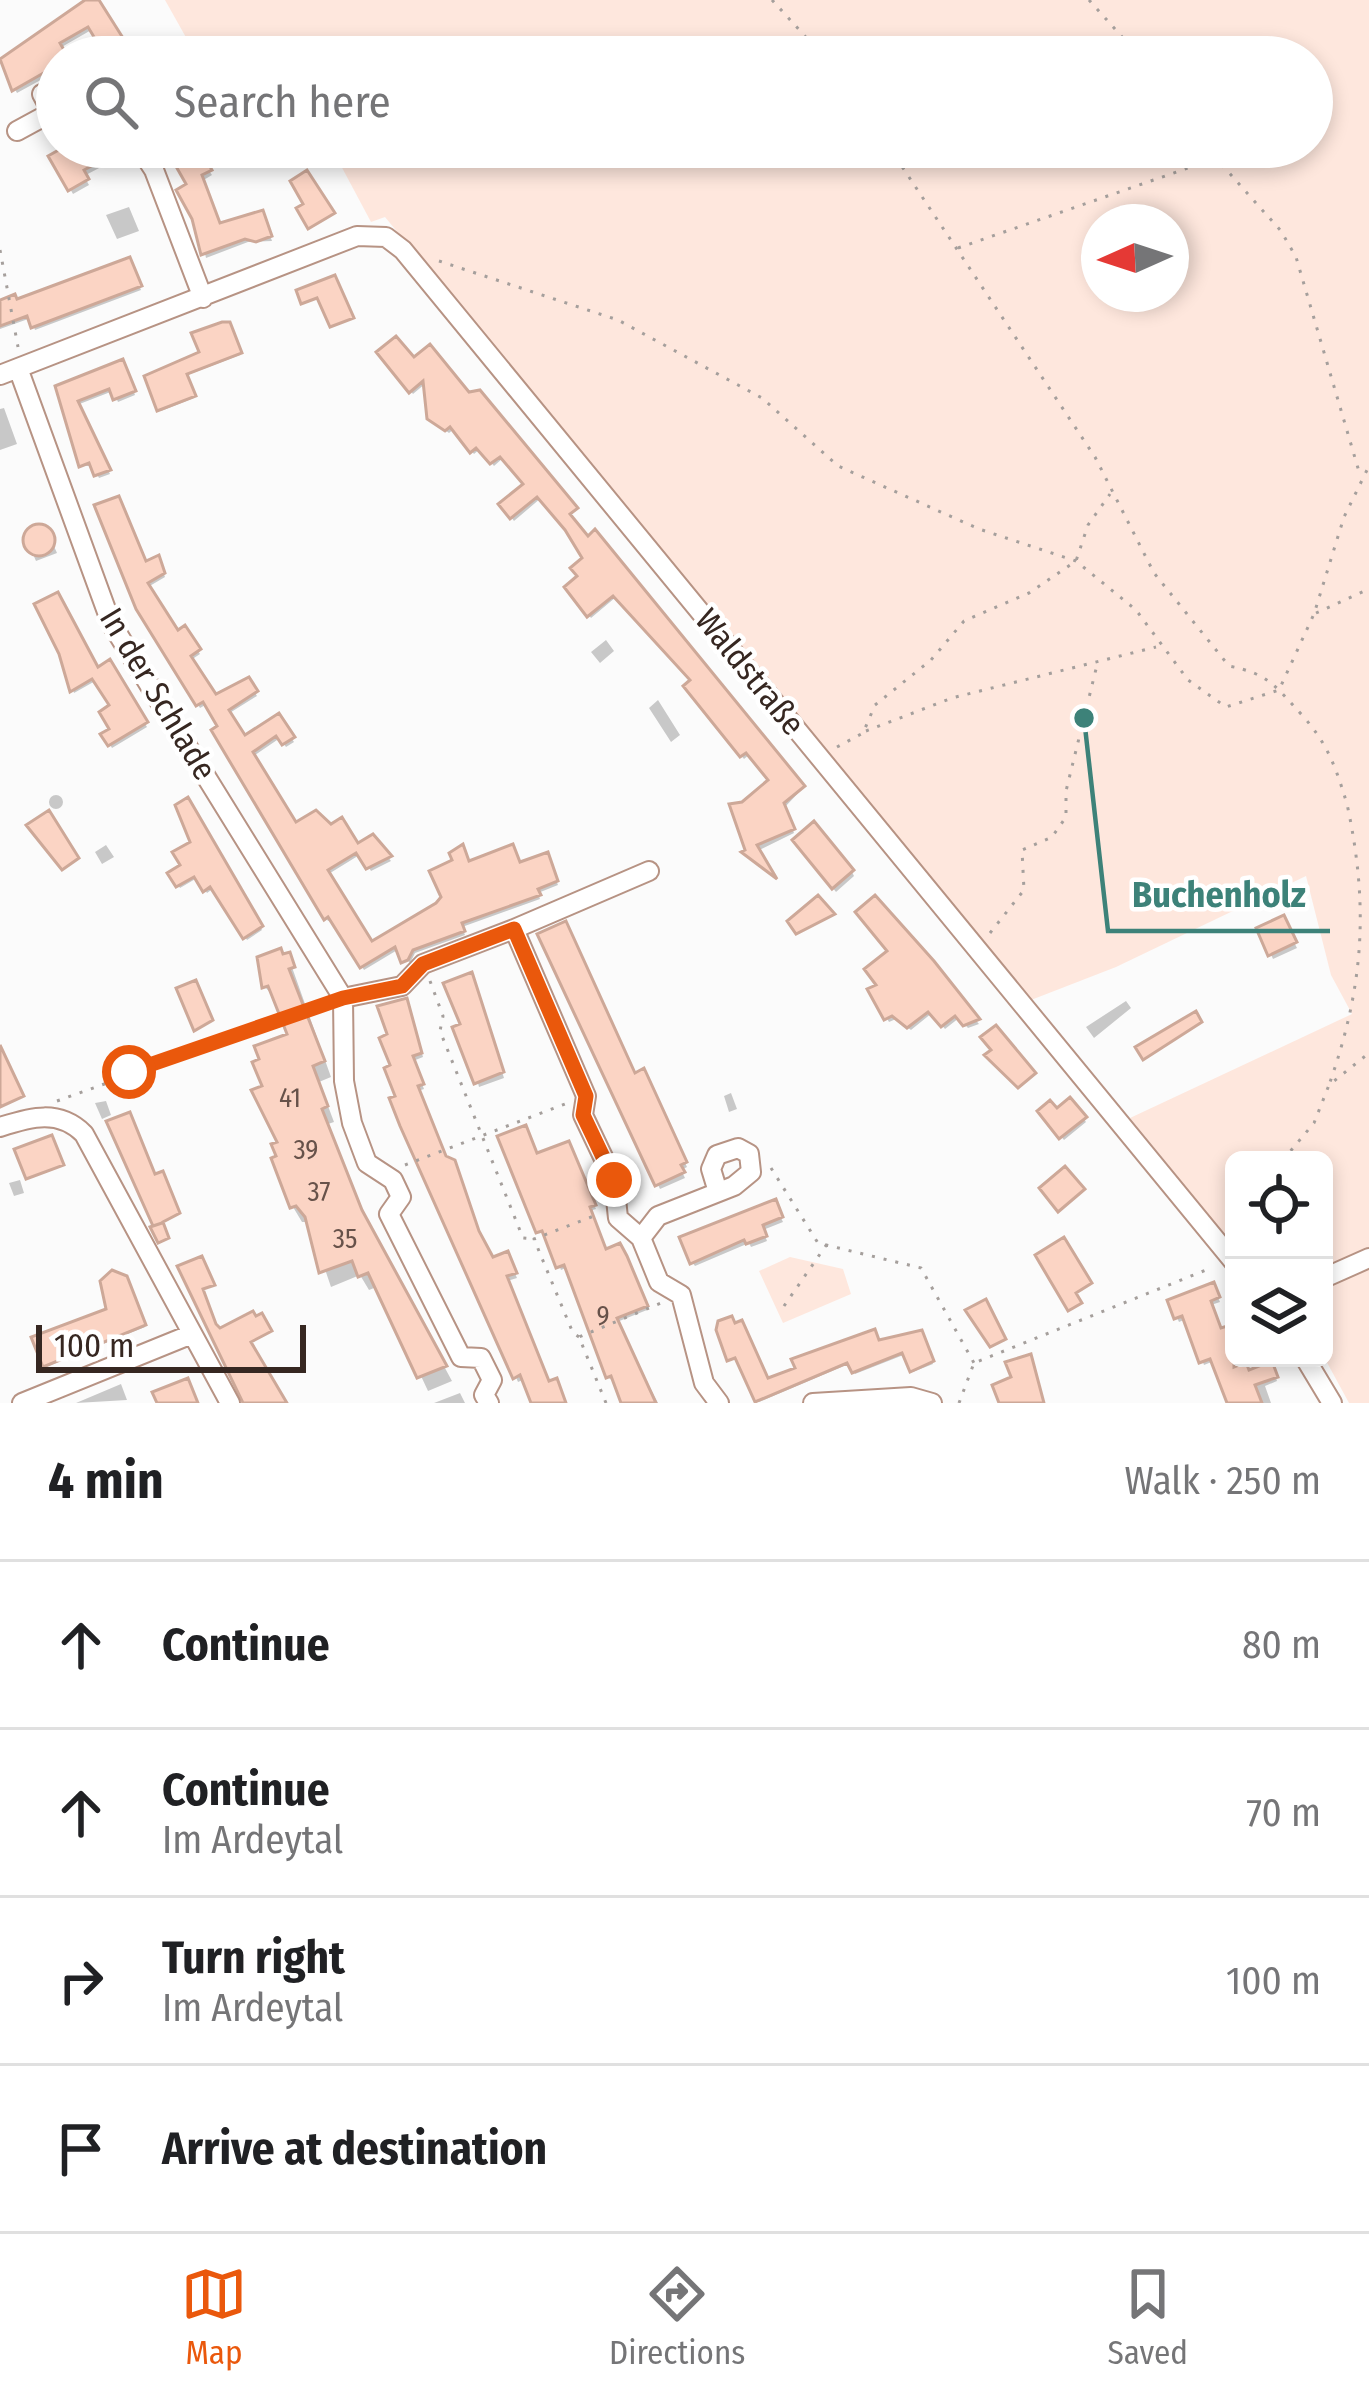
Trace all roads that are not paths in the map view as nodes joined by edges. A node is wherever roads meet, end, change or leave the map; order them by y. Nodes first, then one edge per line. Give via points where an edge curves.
1 (36, 124) edge
2 (16, 131) dead end
3 (153, 168) edge
4 (203, 298) junction
5 (13, 370) edge
6 (649, 872) dead end
7 (514, 929) junction
8 (343, 998) junction
9 (0, 1127) edge
10 (718, 1192) junction
11 (641, 1238) junction
12 (1369, 1258) edge
13 (1224, 1264) edge
14 (1333, 1274) edge
15 (192, 1334) junction
16 (1310, 1367) edge
17 (22, 1403) edge
18 (230, 1403) edge
19 (489, 1403) edge
20 (719, 1403) edge
21 (813, 1403) edge
22 (932, 1403) edge
23 (1331, 1403) edge

1 - 2 street
3 - 4 street
4 - 5 street
4 - 13 street, Waldstraße via 358,236 386,237 403,250 968,938
5 - 8 street, In der Schlade via 112,622
6 - 7 street
7 - 8 street via 423,964 402,986
7 - 11 street via 586,1096 583,1115 614,1180 614,1208
8 - 19 street via 346,1101 367,1163 393,1180 401,1197 389,1214 461,1357 481,1358 492,1380
9 - 15 street via 42,1116 74,1123
10 - 10 street via 751,1172 749,1154 723,1152 711,1169
10 - 11 street via 658,1216
11 - 20 street via 659,1282 681,1295 704,1384
12 - 14 street
15 - 17 street
15 - 18 street
16 - 23 street
21 - 22 street

